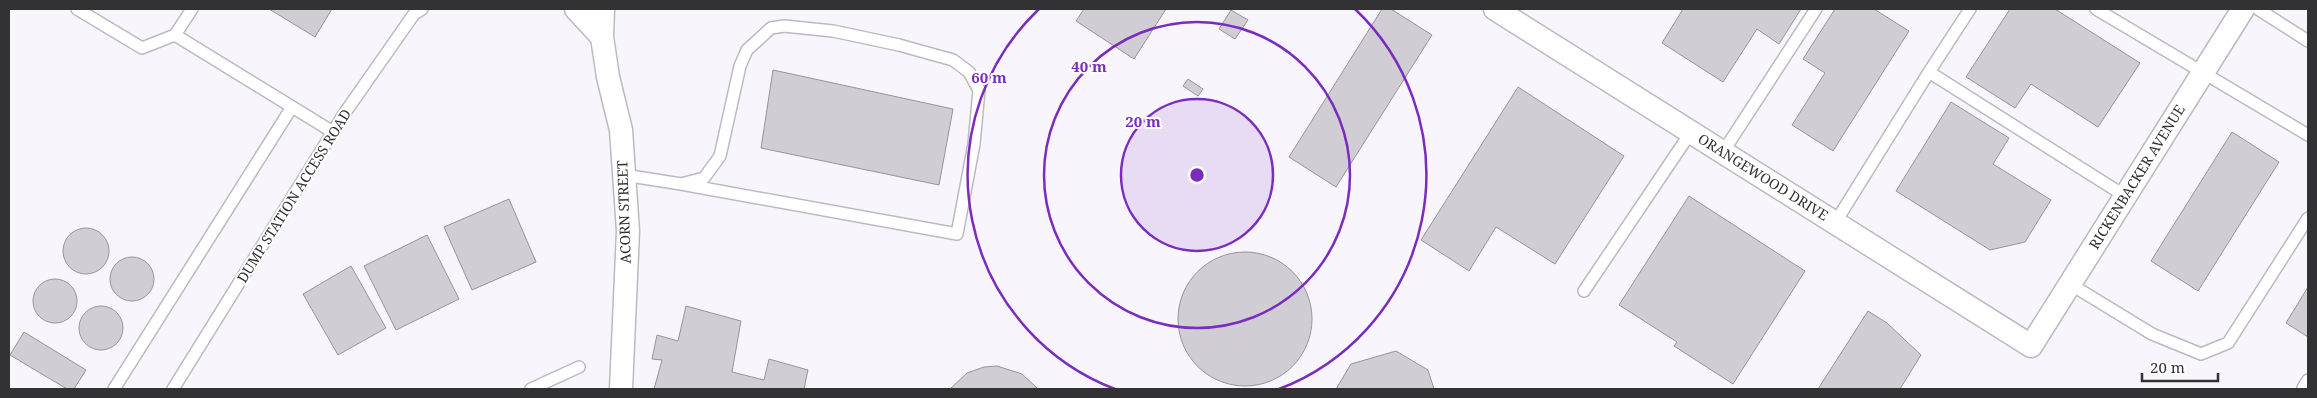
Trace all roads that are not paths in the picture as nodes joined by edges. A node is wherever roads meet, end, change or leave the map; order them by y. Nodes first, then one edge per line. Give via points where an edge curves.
1 (76, 9) edge
2 (192, 9) edge
3 (422, 9) edge
4 (576, 9) edge
5 (603, 9) edge
6 (1495, 9) edge
7 (1816, 9) edge
8 (1970, 9) edge
9 (2096, 9) edge
10 (2243, 9) edge
11 (2258, 9) edge
12 (175, 35) junction
13 (602, 36) junction
14 (2308, 41) edge
15 (1929, 72) junction
16 (2202, 73) junction
17 (292, 107) junction
18 (332, 132) junction
19 (1691, 132) junction
20 (2308, 135) edge
21 (1723, 152) junction
22 (624, 175) junction
23 (681, 184) junction
24 (2125, 196) junction
25 (2308, 218) edge
26 (1835, 222) junction
27 (2070, 284) junction
28 (1584, 290) dead end
29 (2031, 346) joint
30 (579, 367) dead end
31 (2308, 380) edge
32 (114, 389) edge
33 (174, 389) edge
34 (531, 389) edge
35 (621, 389) edge
36 (2306, 389) edge

1 - 12 lane via 142,48
2 - 12 lane
3 - 18 lane, DUMP STATION ACCESS ROAD via 414,14
4 - 13 street
5 - 13 street, ACORN STREET
6 - 19 street, ORANGEWOOD DRIVE
7 - 21 lane
8 - 15 lane
9 - 16 lane
10 - 16 street, RICKENBACKER AVENUE
11 - 14 lane
12 - 17 lane
13 - 22 street, ACORN STREET via 621,130
15 - 24 lane
15 - 26 lane
16 - 20 lane
16 - 24 street, RICKENBACKER AVENUE
17 - 18 lane
17 - 32 lane
18 - 33 lane, DUMP STATION ACCESS ROAD
19 - 21 street, ORANGEWOOD DRIVE
19 - 28 lane
21 - 26 street, ORANGEWOOD DRIVE
22 - 23 lane
22 - 35 street, ACORN STREET via 628,231
23 - 23 lane via 704,178 720,156 740,66 747,50 771,28 784,26 833,31 953,60 969,72 979,90 974,144 958,234
24 - 27 street, RICKENBACKER AVENUE
25 - 27 lane via 2228,343 2201,354 2152,334
26 - 29 street, ORANGEWOOD DRIVE
27 - 29 street, RICKENBACKER AVENUE
30 - 34 lane
31 - 36 lane

